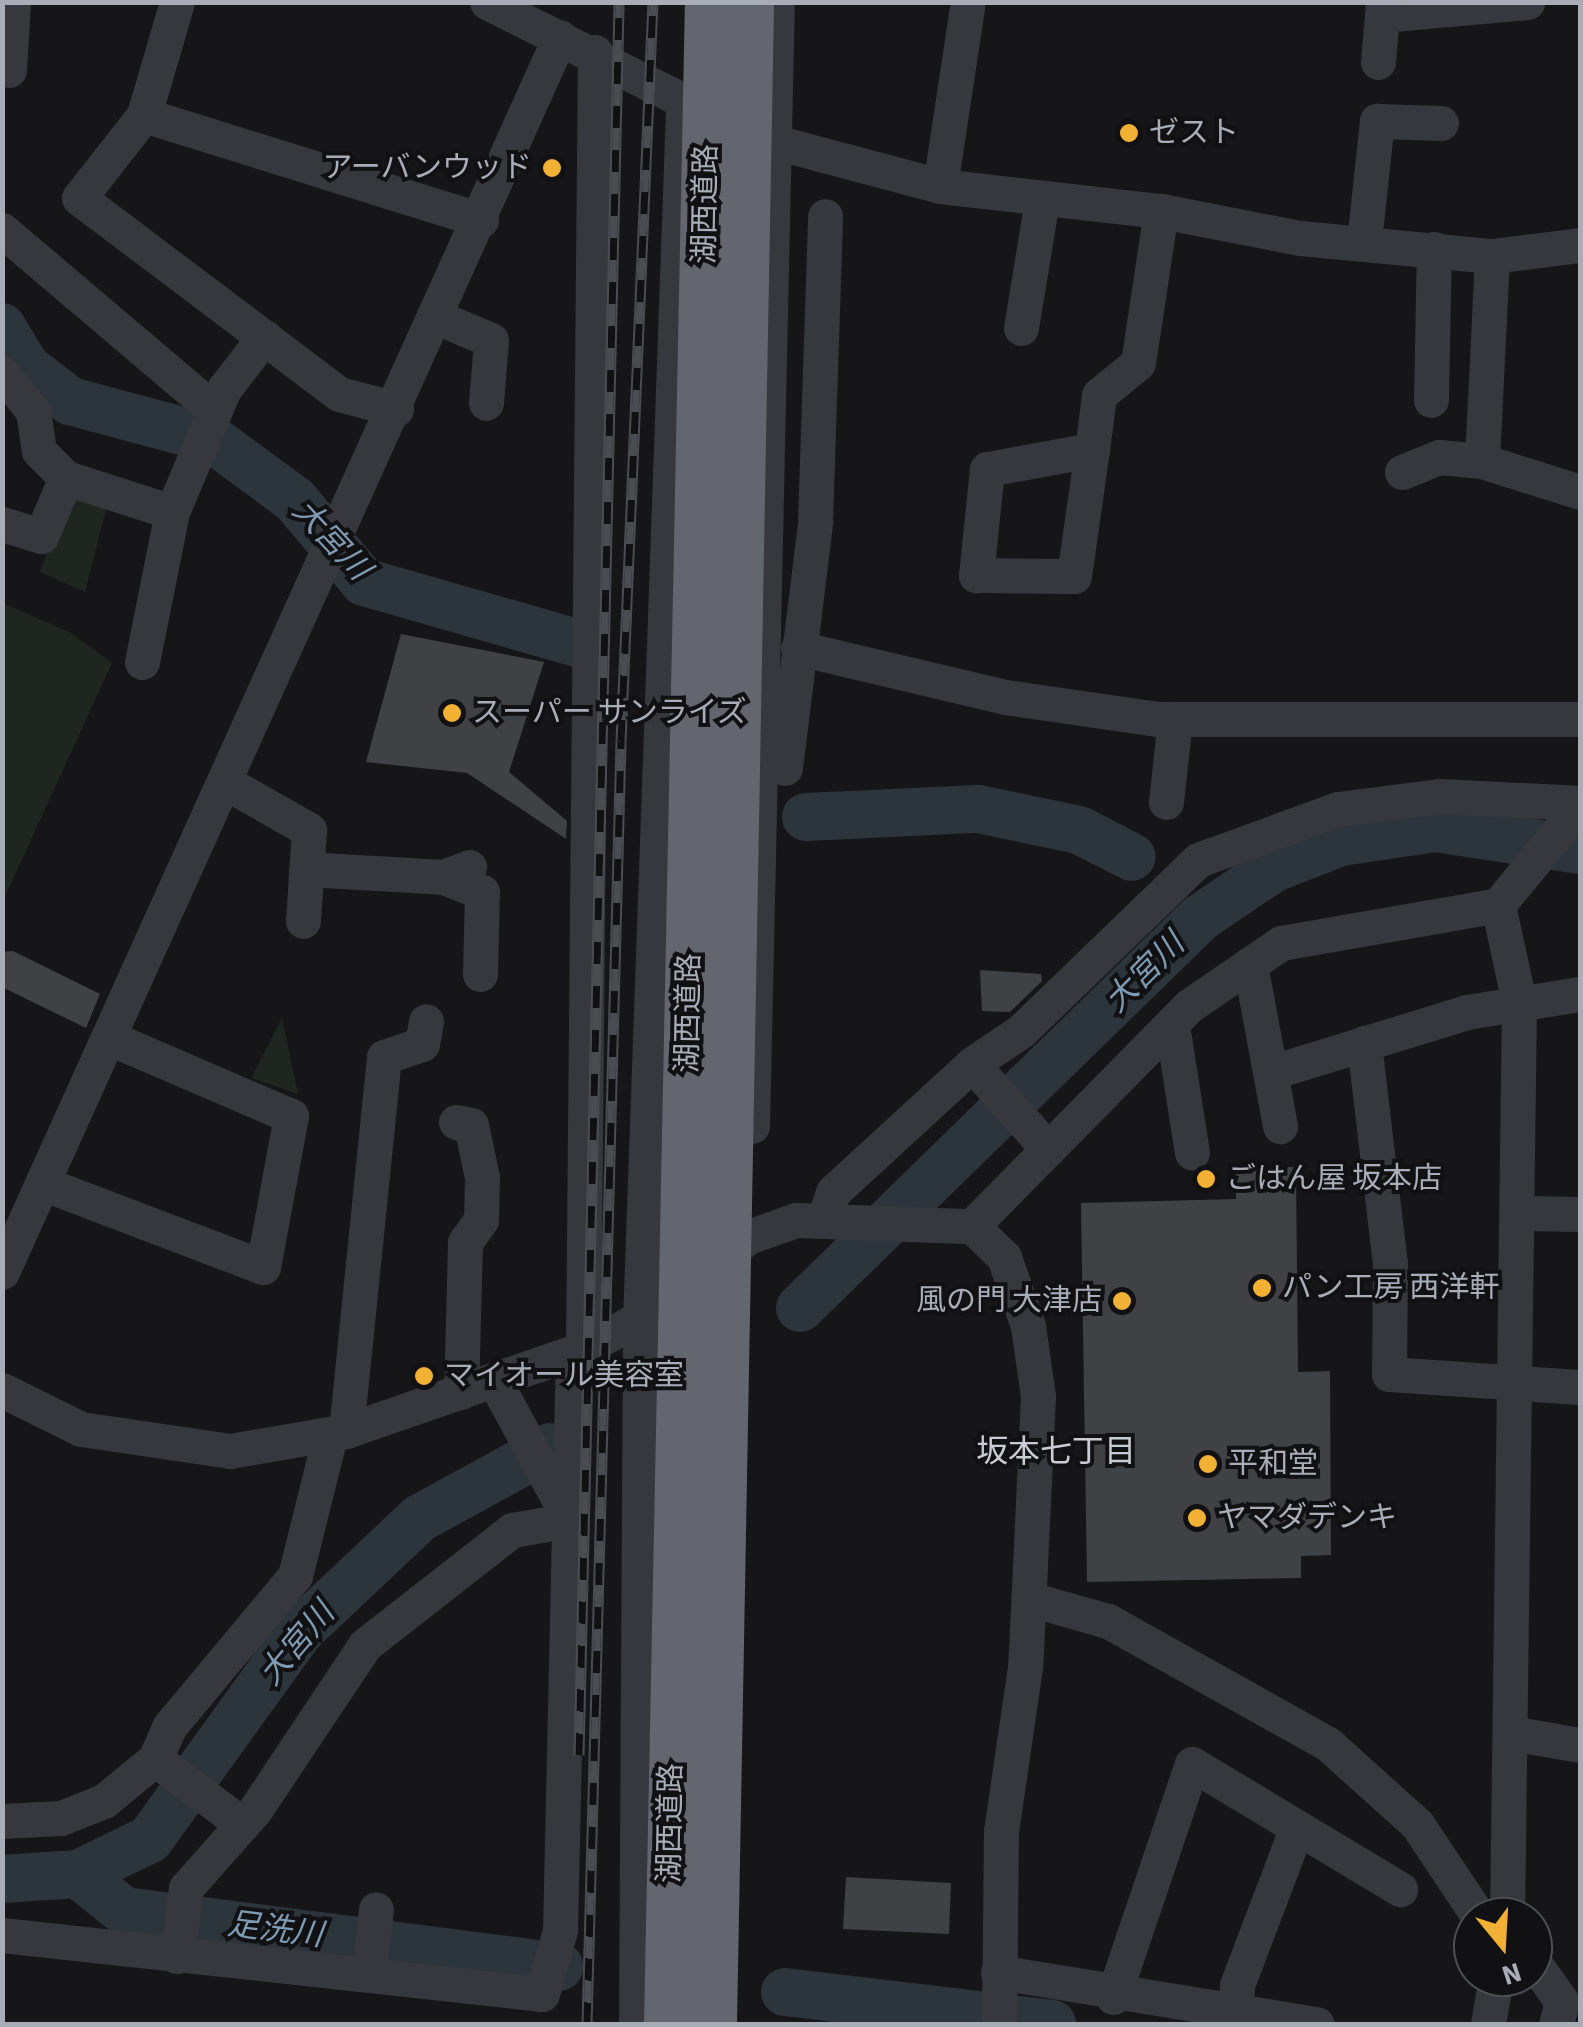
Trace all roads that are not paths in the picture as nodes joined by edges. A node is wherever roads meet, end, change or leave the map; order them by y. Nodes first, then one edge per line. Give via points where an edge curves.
1 (12, 2) edge
2 (177, 2) edge
3 (488, 2) edge
4 (686, 2) edge
5 (710, 2) edge
6 (1527, 2) edge
7 (1484, 4) edge
8 (777, 7) edge
9 (967, 7) dead end
10 (1383, 9) edge
11 (560, 37) junction
12 (595, 52) junction
13 (1378, 62) dead end
14 (9, 70) dead end
15 (684, 100) junction
16 (144, 115) junction
17 (1441, 123) dead end
18 (776, 147) junction
19 (940, 186) junction
20 (1042, 200) junction
21 (1160, 211) junction
22 (824, 216) dead end
23 (481, 220) junction
24 (2, 230) edge
25 (1364, 242) junction
26 (1580, 244) edge
27 (1434, 249) junction
28 (1492, 256) junction
29 (773, 275) junction
30 (822, 275) junction
31 (439, 318) junction
32 (1021, 328) dead end
33 (264, 337) junction
34 (2, 373) edge
35 (1431, 400) dead end
36 (486, 403) dead end
37 (396, 409) junction
38 (214, 410) junction
39 (1092, 450) dead end
40 (1482, 460) junction
41 (1402, 472) dead end
42 (66, 478) junction
43 (1580, 492) edge
44 (172, 512) junction
45 (2, 524) edge
46 (798, 648) junction
47 (142, 662) dead end
48 (1176, 719) junction
49 (1580, 720) edge
50 (774, 736) junction
51 (225, 782) junction
52 (1166, 802) dead end
53 (1578, 809) edge
54 (306, 868) junction
55 (1498, 905) junction
56 (303, 921) dead end
57 (1250, 964) junction
58 (480, 974) dead end
59 (1580, 994) edge
60 (1519, 1002) junction
61 (426, 1021) dead end
62 (1172, 1024) junction
63 (112, 1038) junction
64 (1364, 1043) junction
65 (972, 1065) junction
66 (1272, 1072) junction
67 (456, 1122) dead end
68 (1280, 1126) dead end
69 (1048, 1148) junction
70 (1192, 1152) dead end
71 (47, 1186) junction
72 (1516, 1213) junction
73 (1580, 1214) edge
74 (825, 1220) junction
75 (962, 1224) junction
76 (748, 1237) junction
77 (2, 1272) edge
78 (640, 1322) junction
79 (578, 1351) junction
80 (494, 1380) junction
81 (1514, 1380) junction
82 (1580, 1386) edge
83 (2, 1390) edge
84 (461, 1392) junction
85 (338, 1433) junction
86 (561, 1510) junction
87 (1030, 1599) junction
88 (1510, 1733) junction
89 (1580, 1745) edge
90 (156, 1760) junction
91 (2, 1822) edge
92 (242, 1823) junction
93 (1297, 1827) junction
94 (1400, 1889) dead end
95 (1467, 1897) edge
96 (1506, 1897) edge
97 (376, 1909) dead end
98 (2, 1935) edge
99 (178, 1954) junction
100 (1554, 1970) edge
101 (369, 1971) junction
102 (998, 1977) junction
103 (1112, 1997) junction
104 (1493, 1997) edge
105 (1236, 2014) junction
106 (636, 2024) edge
107 (669, 2024) edge
108 (712, 2024) edge
109 (734, 2024) edge
110 (999, 2024) edge
111 (1317, 2024) edge
112 (1488, 2024) edge
113 (1556, 2024) edge

1 - 14 street
2 - 16 street
3 - 11 street
4 - 15 street
5 - 107 highway, 湖西道路, bridge
6 - 7 street
7 - 10 street
8 - 18 street
8 - 108 highway, 湖西道路, bridge
9 - 19 street
10 - 13 street
11 - 12 street
11 - 23 street
12 - 15 street
12 - 79 street
15 - 18 street
15 - 78 street
16 - 23 street
16 - 33 street via 80,198
17 - 25 street via 1377,121
18 - 19 street
18 - 29 street
19 - 20 street
20 - 21 street
20 - 32 street
21 - 25 street
21 - 39 street via 1138,363 1100,395
22 - 30 street
23 - 31 street
24 - 38 street via 119,346
25 - 27 street
26 - 28 street
27 - 28 street
27 - 35 street
28 - 40 street
29 - 30 street
29 - 50 street
30 - 46 street via 815,522
31 - 36 street via 491,340
31 - 37 street
33 - 37 street via 339,394
33 - 38 street
34 - 42 street via 33,411 39,450
37 - 51 street
38 - 44 street
40 - 41 street via 1439,457
40 - 43 street
42 - 44 street
42 - 45 street via 41,536
44 - 47 street
46 - 48 street via 1004,697
46 - 50 street
48 - 49 street
48 - 52 street
50 - 76 street
51 - 54 street via 309,830
51 - 63 street
53 - 55 street
53 - 65 street via 1439,796 1338,809 1256,834 1198,860 1021,1031
54 - 56 street
54 - 58 street via 456,872 482,892
55 - 57 street via 1281,944
55 - 60 street
57 - 62 street
57 - 66 street
59 - 60 street
60 - 64 street
60 - 72 street
61 - 85 street via 422,1044 384,1057
62 - 69 street
62 - 70 street
63 - 71 street
63 - 71 street via 291,1116 263,1268
64 - 66 street
64 - 81 street via 1390,1262 1389,1374
65 - 69 street
65 - 74 street via 834,1192
66 - 68 street
67 - 84 street via 471,1125 482,1177 481,1220 465,1242
69 - 75 street
71 - 77 street
72 - 73 street
72 - 81 street
74 - 75 street
74 - 76 street
75 - 87 street via 1004,1257 1028,1326 1038,1396
76 - 78 street
76 - 109 street
78 - 79 street
78 - 106 street
79 - 80 street
79 - 86 street
80 - 84 street
80 - 86 street
81 - 82 street
81 - 88 street
83 - 85 street via 81,1429 160,1448 230,1451
84 - 85 street
85 - 90 street via 295,1576 168,1727
86 - 92 street via 512,1530 365,1645
86 - 101 street via 560,1930 542,1994
87 - 95 street via 1108,1621 1328,1744 1418,1824
87 - 102 street via 1001,1832
88 - 89 street
88 - 96 street
90 - 91 street via 104,1801 61,1818
90 - 92 street
92 - 99 street via 186,1888
93 - 94 street
93 - 103 street via 1192,1764
93 - 105 street via 1238,1986
97 - 101 street
98 - 99 street
99 - 101 street
100 - 113 street via 1562,2002
102 - 103 street
102 - 110 street
103 - 105 street
104 - 112 street
105 - 111 street

